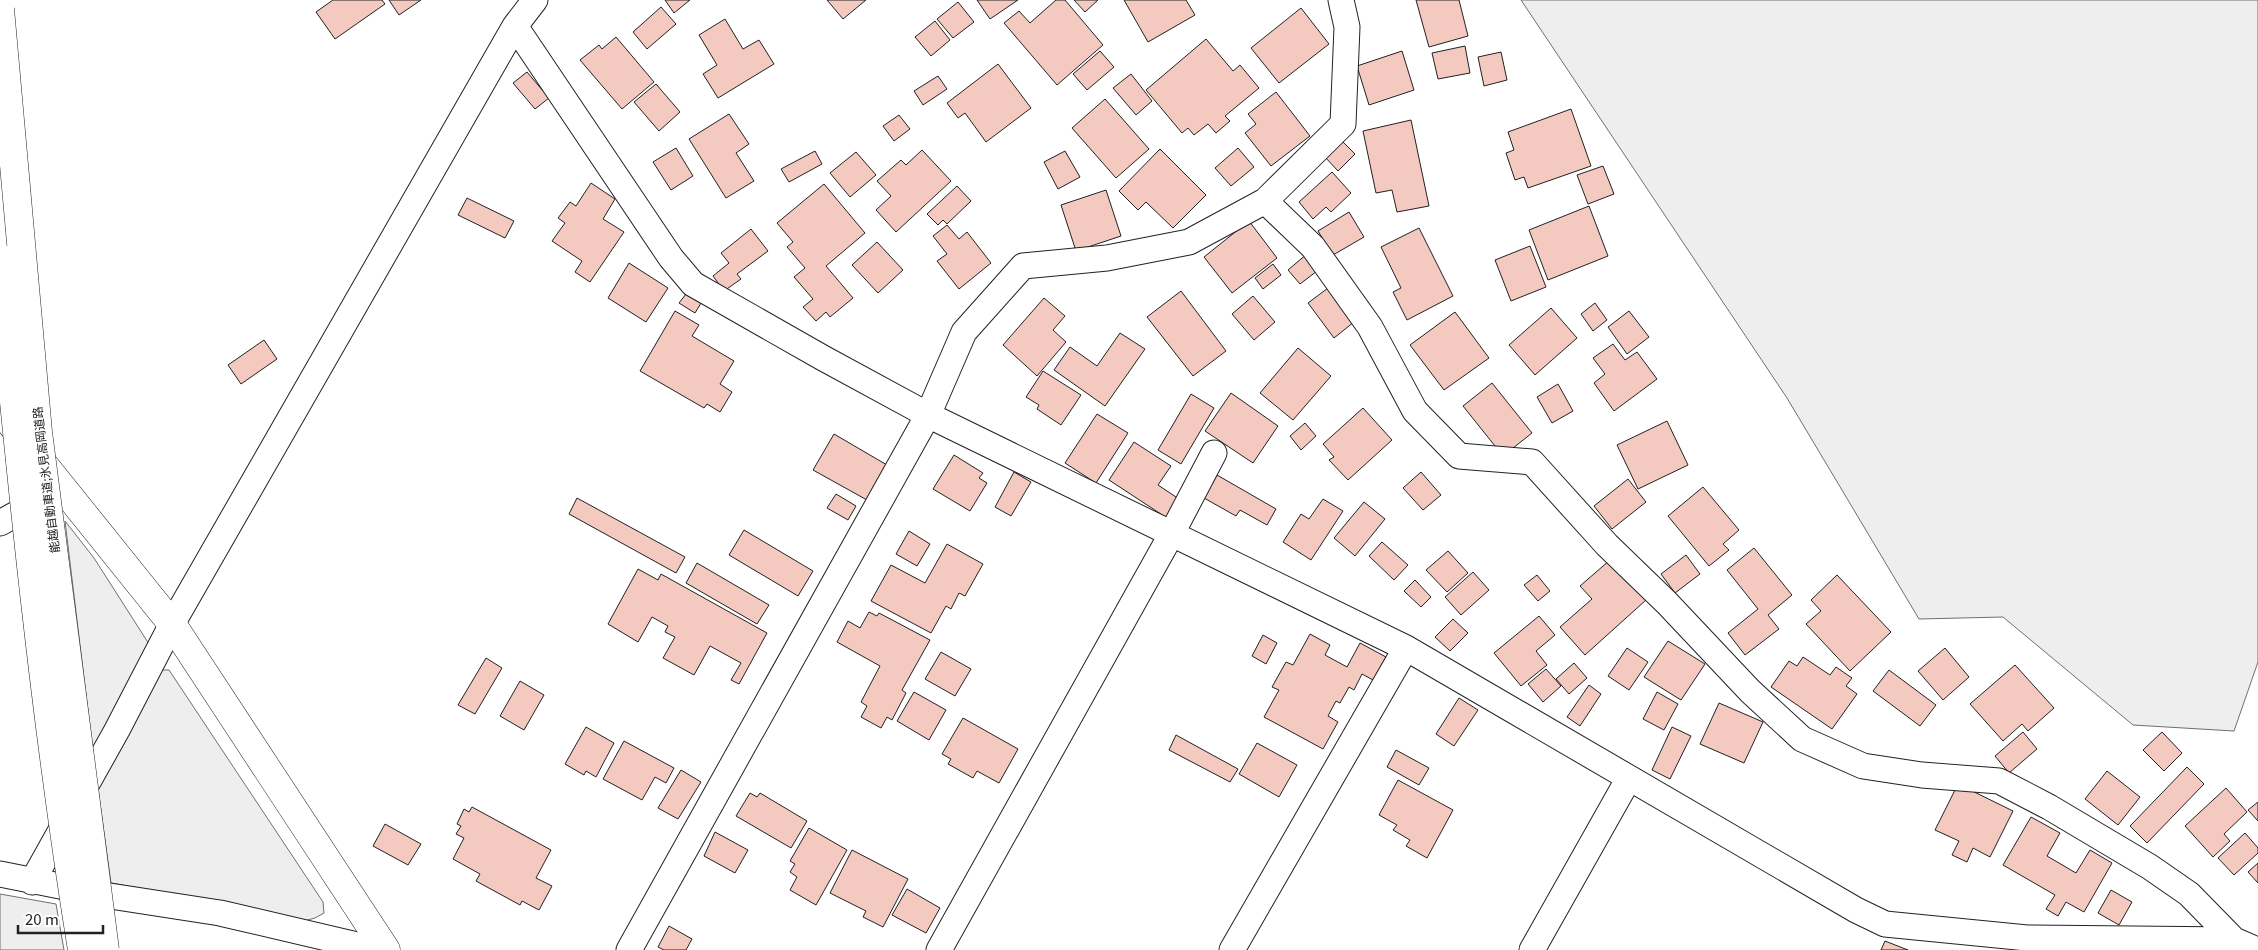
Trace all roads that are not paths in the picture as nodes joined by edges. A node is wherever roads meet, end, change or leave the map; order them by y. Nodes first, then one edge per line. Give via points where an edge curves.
1 (535, 0) edge
2 (1341, 0) edge
3 (0, 9) edge
4 (515, 26) junction
5 (1265, 201) junction
6 (0, 258) edge
7 (0, 410) edge
8 (928, 415) junction
9 (1214, 452) dead end
10 (63, 488) junction
11 (0, 523) edge
12 (1171, 535) junction
13 (172, 624) junction
14 (1406, 648) junction
15 (1629, 778) junction
16 (0, 874) edge
17 (32, 882) junction
18 (2234, 940) junction
19 (82, 950) edge
20 (105, 950) edge
21 (378, 950) edge
22 (386, 950) edge
23 (629, 950) edge
24 (939, 950) edge
25 (1232, 950) edge
26 (1532, 950) edge
27 (2257, 950) edge

1 - 4 street
2 - 5 street via 1347,27 1343,124
3 - 20 main road, 能越自動車道;氷見高岡道路, bridge via 38,432
4 - 8 street via 671,258 693,284
4 - 13 street
5 - 8 street via 1189,242 1107,258 1023,266 964,332
5 - 18 street via 1313,246 1370,327 1415,411 1452,450 1459,456 1532,462 1607,545 1668,603 1750,691 1802,739 1863,766 1999,781 2150,867 2189,894
6 - 19 main road, 能越自動車道;氷見高岡道路, bridge via 30,568
7 - 10 main road
8 - 12 street
8 - 23 street
9 - 12 street
10 - 11 street
10 - 13 main road
12 - 14 street
12 - 24 street
13 - 17 street
13 - 22 main road
14 - 15 street
14 - 25 street
15 - 18 street via 1885,924 2027,938
15 - 26 street
16 - 17 street
17 - 21 street via 220,913
18 - 27 street

